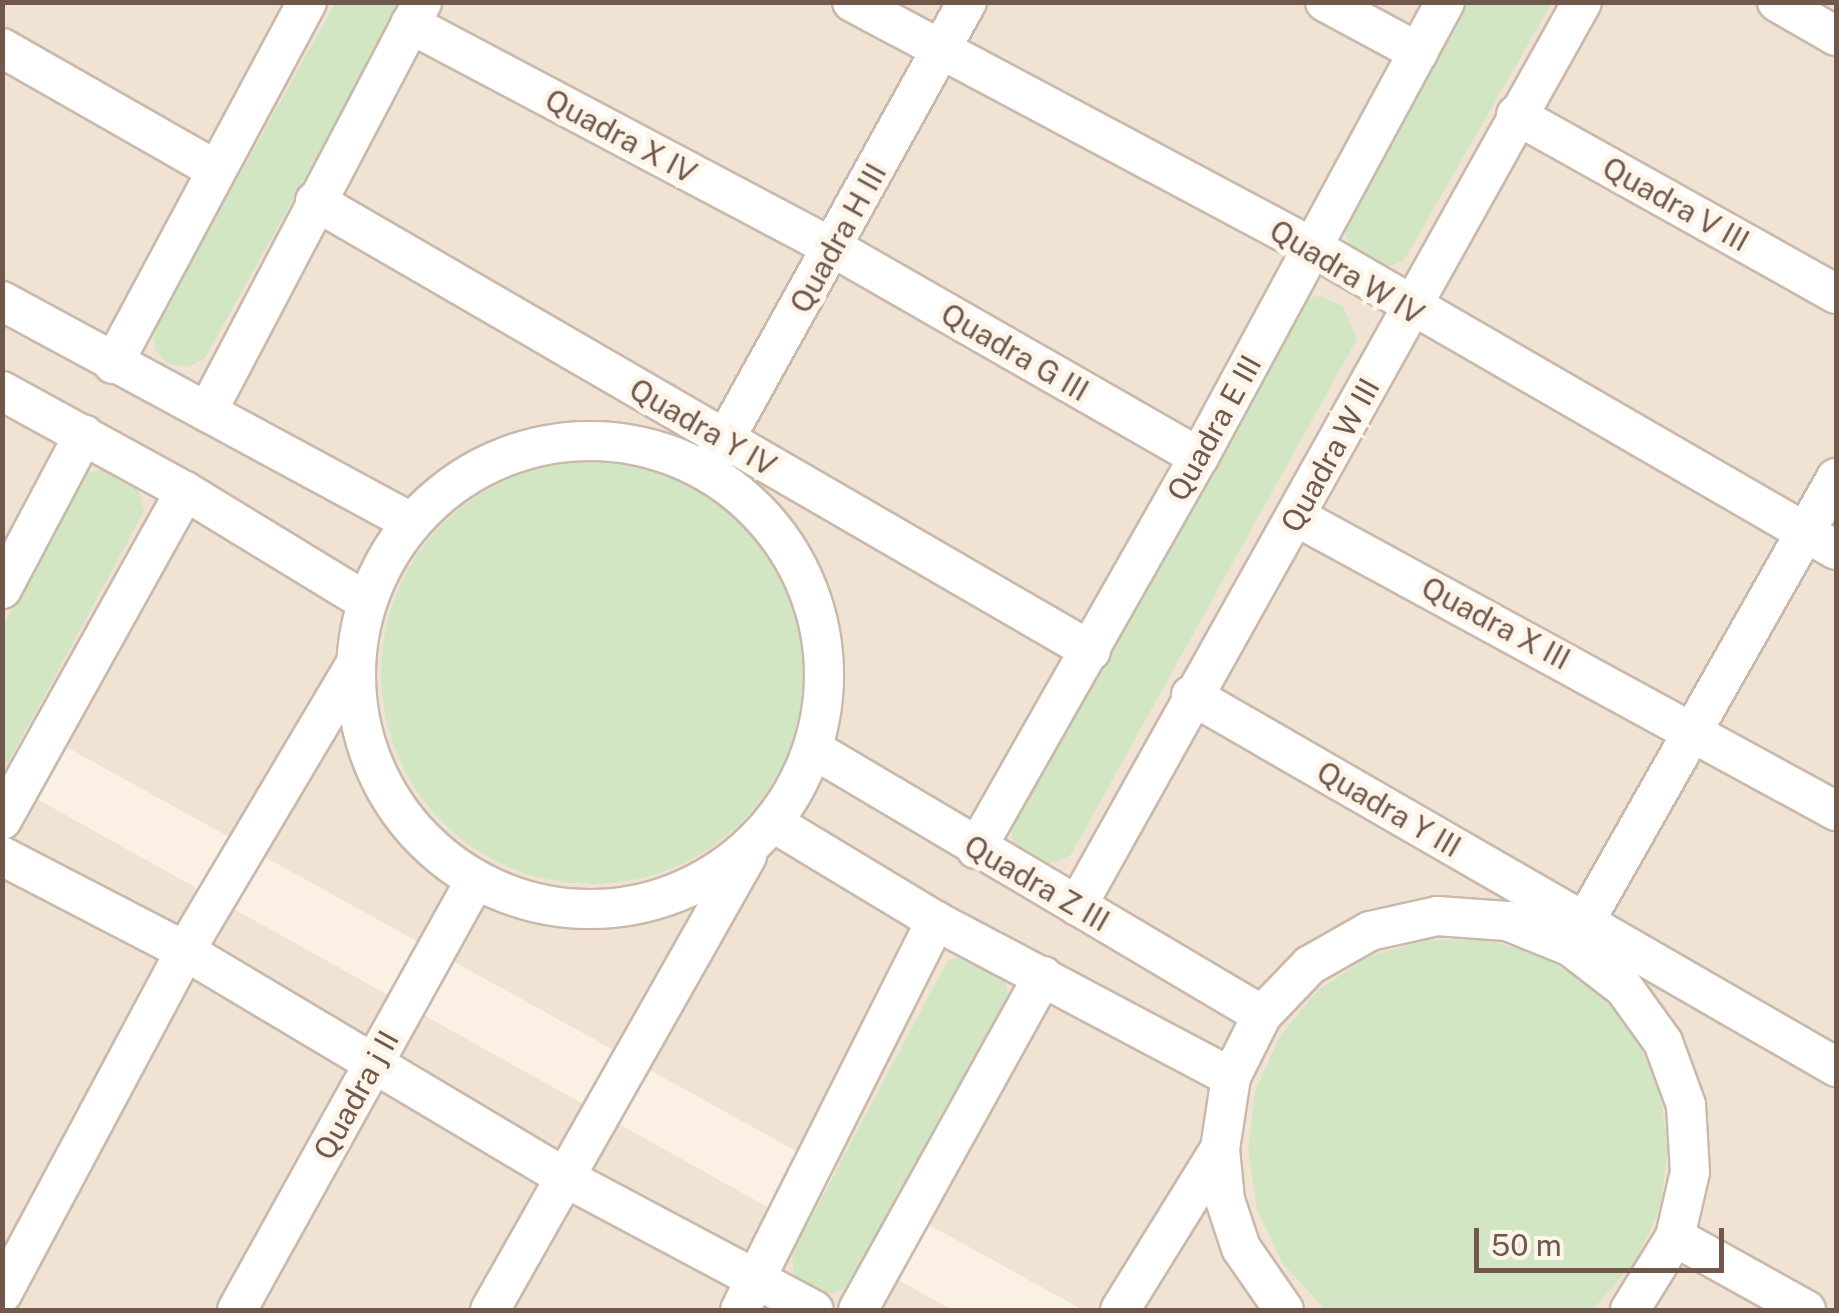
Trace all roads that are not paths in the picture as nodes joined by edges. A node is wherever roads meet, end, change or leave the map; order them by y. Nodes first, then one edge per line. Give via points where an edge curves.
1 (307, 2) edge
2 (852, 2) edge
3 (968, 2) edge
4 (1326, 2) edge
5 (1445, 2) edge
6 (1582, 2) edge
7 (1777, 2) edge
8 (416, 13) edge
9 (1836, 36) edge
10 (2, 48) edge
11 (942, 52) junction
12 (1418, 52) junction
13 (1516, 115) junction
14 (214, 169) junction
15 (315, 201) junction
16 (1312, 247) junction
17 (832, 248) junction
18 (1836, 294) edge
19 (2, 301) edge
20 (1410, 309) junction
21 (113, 364) junction
22 (2, 391) edge
23 (207, 412) junction
24 (84, 434) junction
25 (726, 440) junction
26 (1199, 457) junction
27 (705, 471) junction
28 (1836, 478) edge
29 (185, 491) junction
30 (1297, 517) junction
31 (411, 522) junction
32 (1821, 542) edge
33 (2, 589) edge
34 (366, 602) junction
35 (1091, 651) junction
36 (355, 665) junction
37 (1191, 695) junction
38 (1694, 730) junction
39 (812, 749) junction
40 (1836, 810) edge
41 (2, 820) edge
42 (762, 834) junction
43 (976, 849) junction
44 (2, 856) edge
45 (475, 880) junction
46 (1076, 906) junction
47 (936, 920) junction
48 (1579, 935) junction
49 (185, 951) junction
50 (1043, 976) junction
51 (1262, 1015) junction
52 (375, 1062) junction
53 (1836, 1068) edge
54 (1232, 1076) junction
55 (1220, 1150) junction
56 (562, 1176) junction
57 (1676, 1237) junction
58 (2, 1294) edge
59 (748, 1294) edge
60 (1639, 1308) edge
61 (238, 1310) edge
62 (490, 1310) edge
63 (814, 1310) edge
64 (858, 1310) edge
65 (1120, 1310) edge
66 (1284, 1310) edge
67 (1806, 1310) edge

1 - 14 street
2 - 11 street, Quadra W IV
3 - 11 street, Quadra H III
4 - 12 street
5 - 12 street, Quadra E III
6 - 13 street, Quadra W III
7 - 9 street
8 - 15 street
8 - 17 street, Quadra X IV
10 - 14 street
11 - 16 street, Quadra W IV
11 - 17 street, Quadra H III
12 - 16 street, Quadra E III
13 - 18 street, Quadra V III
13 - 20 street, Quadra W III
14 - 21 street
15 - 23 street
15 - 25 street, Quadra Y IV
16 - 20 street, Quadra W IV
16 - 26 street, Quadra E III
17 - 25 street, Quadra H III
17 - 26 street, Quadra G III
19 - 21 street
20 - 30 street, Quadra W III
20 - 32 street, Quadra W IV
21 - 23 street
22 - 24 street
23 - 31 street
24 - 29 street
24 - 33 street
25 - 27 street, Quadra H III
25 - 35 street, Quadra Y IV
26 - 35 street, Quadra E III
27 - 31 street via 656,450 602,441 548,444 482,468
27 - 39 street via 772,530 808,592 822,643 823,696
28 - 32 street
29 - 34 street
29 - 41 street
30 - 37 street, Quadra W III
30 - 38 street, Quadra X III
31 - 34 street
32 - 38 street
34 - 36 street
35 - 43 street, Quadra E III
36 - 45 street via 361,729 385,789 424,841
36 - 49 street
37 - 46 street, Quadra W III
37 - 48 street, Quadra Y III
38 - 40 street
38 - 48 street
39 - 42 street
39 - 43 street, Quadra Z III
42 - 45 street via 692,888 620,909 545,906
42 - 47 street
42 - 56 street
43 - 46 street, Quadra Z III
44 - 49 street
45 - 52 street, Quadra j II
46 - 51 street, Quadra Z III
47 - 50 street
47 - 59 street
48 - 51 street via 1438,916 1370,931 1325,956
48 - 53 street
48 - 57 street via 1663,1042 1686,1105 1690,1172
49 - 52 street
49 - 58 street
50 - 54 street
50 - 64 street
51 - 54 street
52 - 56 street
52 - 61 street, Quadra j II
54 - 55 street
55 - 65 street
55 - 66 street via 1225,1200 1241,1248
56 - 59 street
56 - 62 street
57 - 60 street
57 - 67 street
59 - 63 street

